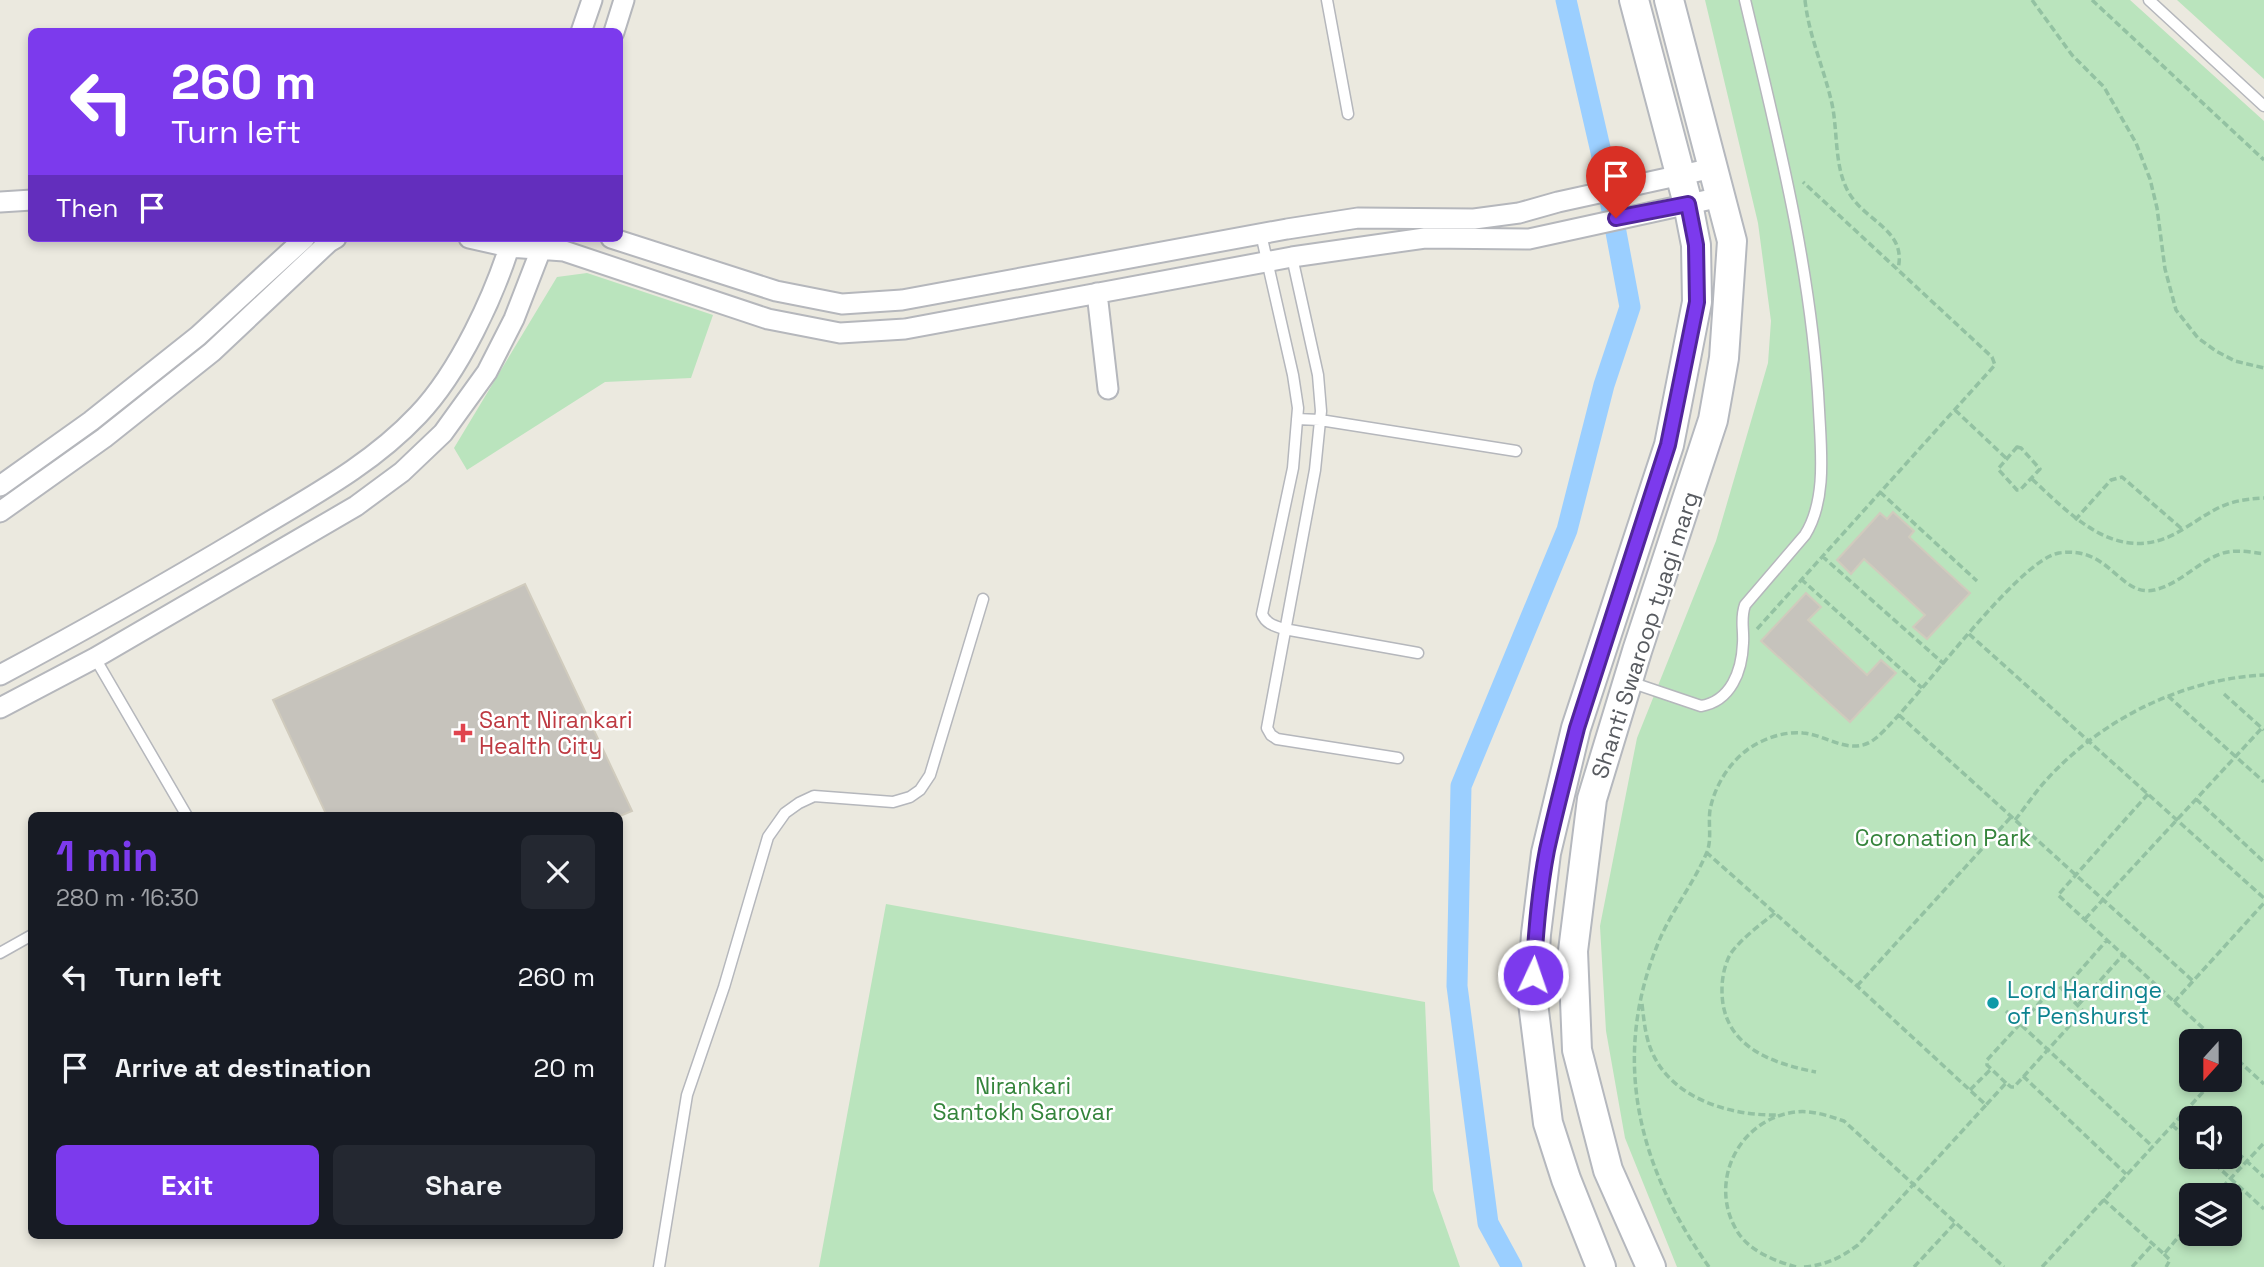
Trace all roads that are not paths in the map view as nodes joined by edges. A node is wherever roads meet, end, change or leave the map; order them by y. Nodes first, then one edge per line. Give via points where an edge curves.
1 (592, 0) edge
2 (624, 0) edge
3 (1327, 0) edge
4 (1634, 0) edge
5 (1669, 0) edge
6 (1745, 0) edge
7 (2149, 0) edge
8 (582, 28) edge
9 (615, 28) edge
10 (2264, 106) edge
11 (1348, 114) dead end
12 (1713, 168) junction
13 (1680, 176) junction
14 (1721, 197) junction
15 (28, 200) edge
16 (0, 202) edge
17 (1688, 204) junction
18 (1287, 229) junction
19 (1470, 229) junction
20 (1261, 234) junction
21 (301, 242) edge
22 (329, 242) edge
23 (623, 242) edge
24 (511, 243) edge
25 (543, 244) edge
26 (1292, 257) junction
27 (1106, 262) junction
28 (1267, 262) junction
29 (1104, 292) junction
30 (796, 295) junction
31 (789, 323) junction
32 (1108, 389) dead end
33 (1297, 419) junction
34 (1320, 420) junction
35 (1516, 451) dead end
36 (0, 486) edge
37 (0, 512) edge
38 (197, 565) junction
39 (212, 590) junction
40 (984, 599) dead end
41 (1284, 629) junction
42 (1418, 653) dead end
43 (95, 658) junction
44 (18, 666) junction
45 (0, 675) edge
46 (1628, 682) junction
47 (32, 691) junction
48 (0, 708) edge
49 (1398, 758) dead end
50 (185, 812) edge
51 (28, 937) edge
52 (0, 953) edge
53 (659, 1267) edge
54 (1601, 1267) edge
55 (1651, 1267) edge

1 - 8 street
2 - 9 street
3 - 11 lane
4 - 13 main road, Shanti Swaroop tyagi marg
5 - 12 main road, Shanti Swaroop tyagi marg
6 - 46 lane via 1802,260 1817,374 1821,450 1817,505 1805,535 1745,605 1741,663 1734,684 1723,697 1701,706
7 - 10 lane
12 - 13 street
12 - 14 main road, Shanti Swaroop tyagi marg
13 - 17 main road, Shanti Swaroop tyagi marg
13 - 19 street via 1558,202
14 - 17 street
14 - 46 main road, Shanti Swaroop tyagi marg via 1732,242 1724,358 1713,420
15 - 16 street
17 - 19 street via 1529,239
17 - 54 main road, Shanti Swaroop tyagi marg via 1696,245 1697,302 1668,445 1577,728 1546,852 1536,934 1532,995 1548,1123
18 - 19 street via 1358,218
18 - 20 street
18 - 26 street
19 - 26 street
20 - 27 street
20 - 28 lane
21 - 36 street via 198,336
22 - 37 street via 212,352 104,438
23 - 30 street
24 - 25 street
24 - 38 street via 461,356 419,413 382,449 339,480
25 - 31 street
25 - 39 street via 487,372 443,433 402,472 356,506
26 - 28 street
26 - 34 lane via 1318,375
27 - 29 street
27 - 30 street via 902,300 842,304
28 - 29 street
28 - 33 lane via 1293,375
29 - 31 street via 905,329 840,332
29 - 32 street
30 - 31 street
33 - 34 lane
33 - 41 lane via 1293,468 1263,605 1265,620
34 - 35 lane
34 - 41 lane via 1315,470
38 - 39 street
38 - 44 street
39 - 43 street
40 - 53 lane via 930,775 919,790 893,802 814,796 785,813 768,837 687,1095
41 - 42 lane
41 - 49 lane via 1267,720 1271,735
43 - 47 street
43 - 50 lane
44 - 45 street
44 - 47 street
46 - 55 main road, Shanti Swaroop tyagi marg via 1592,799 1573,951 1577,1050 1608,1170
47 - 48 street
51 - 52 lane

